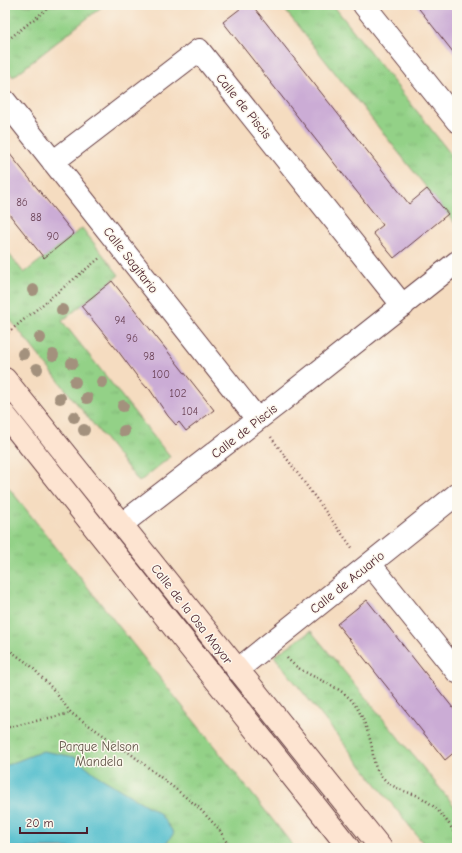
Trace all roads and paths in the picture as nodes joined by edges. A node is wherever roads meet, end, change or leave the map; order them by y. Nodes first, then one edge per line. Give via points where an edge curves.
1 (52, 5) edge
2 (364, 5) edge
3 (5, 42) edge
4 (5, 102) edge
5 (457, 121) edge
6 (54, 162) junction
7 (118, 243) junction
8 (457, 262) edge
9 (403, 306) junction
10 (5, 335) edge
11 (5, 379) edge
12 (5, 415) edge
13 (257, 419) junction
14 (457, 494) edge
15 (122, 524) junction
16 (368, 566) junction
17 (273, 642) junction
18 (5, 647) edge
19 (237, 670) junction
20 (457, 672) edge
21 (71, 713) junction
22 (5, 728) edge
23 (457, 838) edge
24 (226, 842) junction
25 (222, 848) edge
26 (230, 848) edge
27 (238, 848) edge
28 (349, 848) edge
29 (380, 848) edge

1 - 3 path
2 - 5 street
4 - 6 street, Calle Sagitario
6 - 7 street, Calle Sagitario
6 - 9 street, Calle de Piscis via 199,50
7 - 10 path
7 - 13 street, Calle Sagitario
8 - 9 street, Calle de Piscis
9 - 13 street, Calle de Piscis
11 - 15 street, Calle de la Osa Mayor
12 - 28 street, Calle de la Osa Mayor
13 - 15 street, Calle de Piscis
13 - 16 path
14 - 16 street, Calle de Acuario
15 - 19 street, Calle de la Osa Mayor
16 - 17 street, Calle de Acuario
16 - 20 street
17 - 19 street, Calle de Acuario
17 - 23 path via 292,665 332,685 352,701 364,722 374,764 383,778 396,788 418,796 437,810 452,827
18 - 21 path via 30,666 52,688
19 - 29 street, Calle de la Osa Mayor
21 - 22 path
21 - 24 path via 131,754 198,806 219,829
24 - 25 path
24 - 26 path
24 - 27 path

